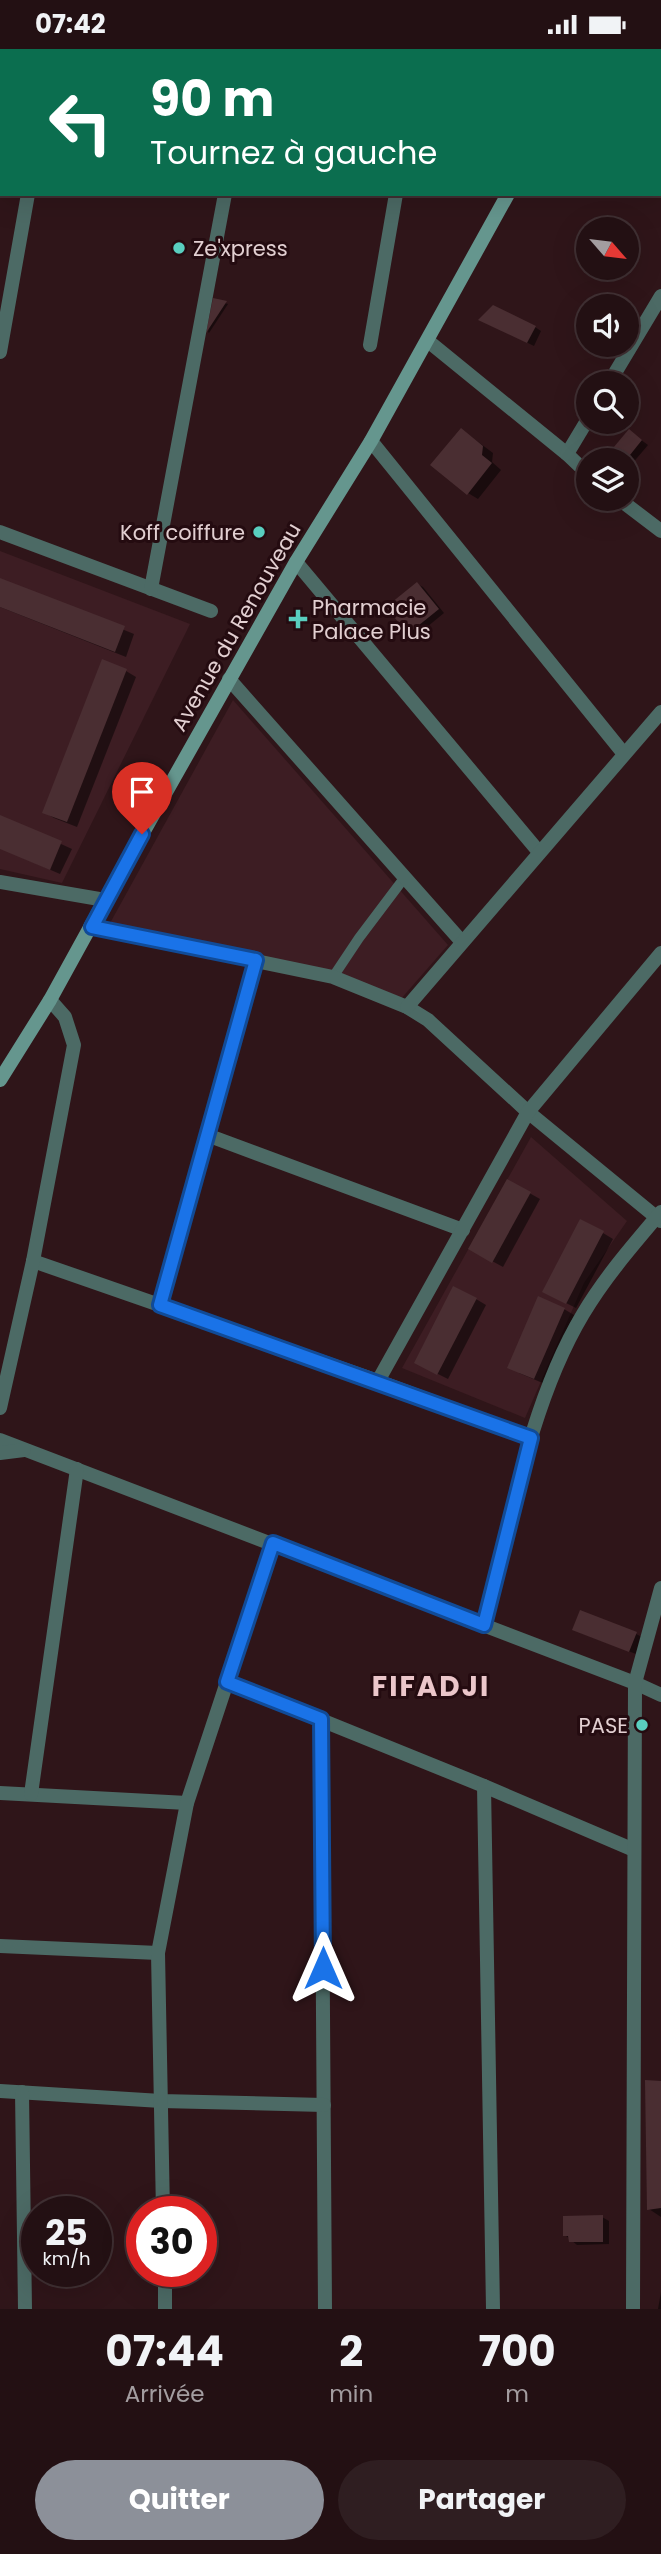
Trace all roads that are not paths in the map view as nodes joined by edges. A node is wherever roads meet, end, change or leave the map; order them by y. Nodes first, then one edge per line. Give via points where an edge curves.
1 (28, 196) edge
2 (225, 196) edge
3 (396, 196) edge
4 (507, 196) edge
5 (661, 296) edge
6 (428, 341) junction
7 (370, 345) dead end
8 (0, 352) edge
9 (616, 371) edge
10 (579, 434) edge
11 (371, 441) junction
12 (567, 454) junction
13 (576, 463) edge
14 (635, 511) edge
15 (661, 531) edge
16 (0, 532) edge
17 (296, 562) junction
18 (151, 589) junction
19 (211, 611) dead end
20 (229, 679) junction
21 (661, 712) edge
22 (624, 754) junction
23 (539, 852) junction
24 (405, 877) junction
25 (0, 882) edge
26 (105, 899) junction
27 (92, 927) junction
28 (462, 942) junction
29 (661, 953) edge
30 (256, 960) junction
31 (334, 977) junction
32 (50, 1000) junction
33 (407, 1007) junction
34 (0, 1080) edge
35 (528, 1112) junction
36 (207, 1136) junction
37 (660, 1217) edge
38 (463, 1230) junction
39 (33, 1261) junction
40 (160, 1305) junction
41 (379, 1381) junction
42 (0, 1408) edge
43 (531, 1438) junction
44 (0, 1440) edge
45 (25, 1450) junction
46 (0, 1453) edge
47 (77, 1469) junction
48 (273, 1543) junction
49 (661, 1588) edge
50 (484, 1625) junction
51 (227, 1682) junction
52 (635, 1683) junction
53 (661, 1695) edge
54 (321, 1719) junction
55 (484, 1786) junction
56 (0, 1793) edge
57 (31, 1794) junction
58 (187, 1803) junction
59 (634, 1850) junction
60 (0, 1947) edge
61 (158, 1953) junction
62 (0, 2091) edge
63 (22, 2092) junction
64 (161, 2101) junction
65 (324, 2105) junction
66 (163, 2196) edge
67 (165, 2287) edge
68 (25, 2309) edge
69 (166, 2309) edge
70 (325, 2309) edge
71 (493, 2309) edge
72 (633, 2309) edge

1 - 8 street
2 - 18 street
3 - 7 street
4 - 6 main road, Avenue du Renouveau
5 - 9 street
6 - 11 main road, Avenue du Renouveau
6 - 12 street
10 - 12 street
11 - 17 main road, Avenue du Renouveau
11 - 22 street
12 - 13 street
14 - 15 street
16 - 18 street
17 - 20 main road, Avenue du Renouveau
17 - 23 street
18 - 19 street
20 - 24 street
20 - 26 main road, Avenue du Renouveau
21 - 22 street
22 - 23 street
23 - 28 street
24 - 28 street
24 - 31 lane
25 - 26 street
26 - 27 main road, Avenue du Renouveau
27 - 30 street
27 - 32 main road, Avenue du Renouveau
28 - 33 street
29 - 35 street
30 - 31 street
30 - 36 street
31 - 33 street
32 - 34 main road, Avenue du Renouveau
32 - 39 street via 65,1017 74,1045
33 - 35 street via 428,1020
35 - 37 street
35 - 38 street
36 - 38 street
36 - 40 street
37 - 43 street via 615,1265 582,1315 553,1373
38 - 41 street
39 - 40 street
39 - 42 street
40 - 41 street
41 - 43 street
43 - 50 street
44 - 45 street
45 - 46 street
45 - 47 street
47 - 48 street
47 - 57 street
48 - 50 street
48 - 51 street
49 - 52 street
50 - 52 street
51 - 54 street
51 - 58 street
52 - 53 street
52 - 59 street
54 - 55 street
54 - 65 street
55 - 59 street
55 - 71 street
56 - 57 street
57 - 58 street
58 - 61 street
59 - 72 street
60 - 61 street
61 - 64 street
62 - 63 street
63 - 64 street
63 - 68 street
64 - 65 street
64 - 66 street
65 - 70 street
67 - 69 street

